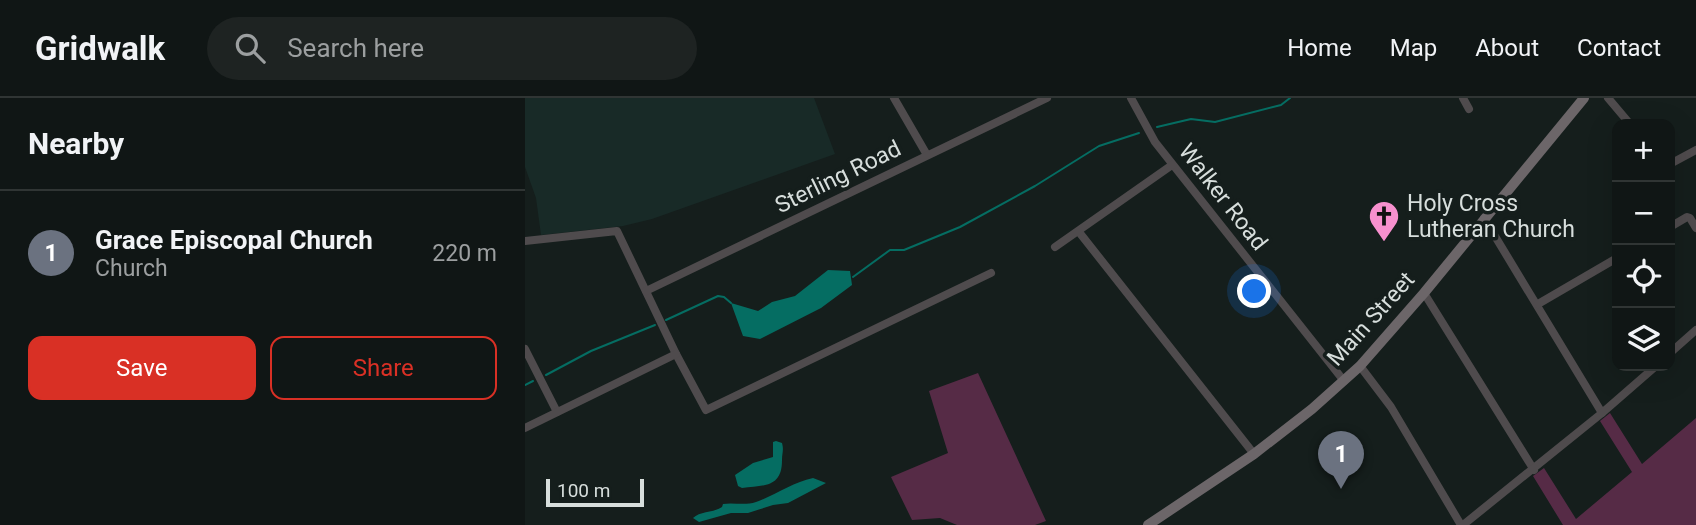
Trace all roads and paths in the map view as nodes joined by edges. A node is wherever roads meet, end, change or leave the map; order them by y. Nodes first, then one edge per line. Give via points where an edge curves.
1 (894, 98) edge
2 (1047, 98) edge
3 (1131, 98) edge
4 (1463, 98) edge
5 (1584, 98) edge
6 (1608, 98) edge
7 (1469, 109) dead end
8 (1626, 119) edge
9 (1696, 150) edge
10 (927, 155) junction
11 (1675, 161) edge
12 (1172, 165) junction
13 (1485, 218) junction
14 (1675, 224) edge
15 (1696, 228) edge
16 (1079, 232) junction
17 (525, 241) edge
18 (1055, 247) dead end
19 (1612, 261) edge
20 (991, 273) dead end
21 (646, 291) junction
22 (1425, 293) junction
23 (1538, 304) junction
24 (1696, 330) edge
25 (525, 349) edge
26 (1675, 349) edge
27 (676, 354) junction
28 (1360, 366) junction
29 (1650, 371) edge
30 (1344, 381) junction
31 (557, 412) junction
32 (1602, 413) junction
33 (525, 428) edge
34 (1254, 454) junction
35 (1534, 470) junction
36 (1152, 524) edge
37 (1462, 525) edge

1 - 10 street
2 - 10 street, Sterling Road
3 - 12 street, Walker Road
4 - 7 street
5 - 13 main road, Main Street
6 - 8 street
9 - 11 street
10 - 21 street, Sterling Road
12 - 16 street
12 - 30 street, Walker Road
13 - 22 main road, Main Street
13 - 23 street
14 - 15 street via 1687,217
16 - 18 street
16 - 34 street
17 - 21 street via 617,231
19 - 23 street
20 - 27 street via 706,410
21 - 27 street
22 - 28 main road, Main Street
22 - 35 street
23 - 32 street
24 - 26 street
25 - 31 street
27 - 31 street
28 - 30 main road, Main Street
28 - 37 street via 1391,407
29 - 32 street
30 - 34 main road, Main Street
31 - 33 street
32 - 35 street
34 - 36 main road, Main Street
35 - 37 street

